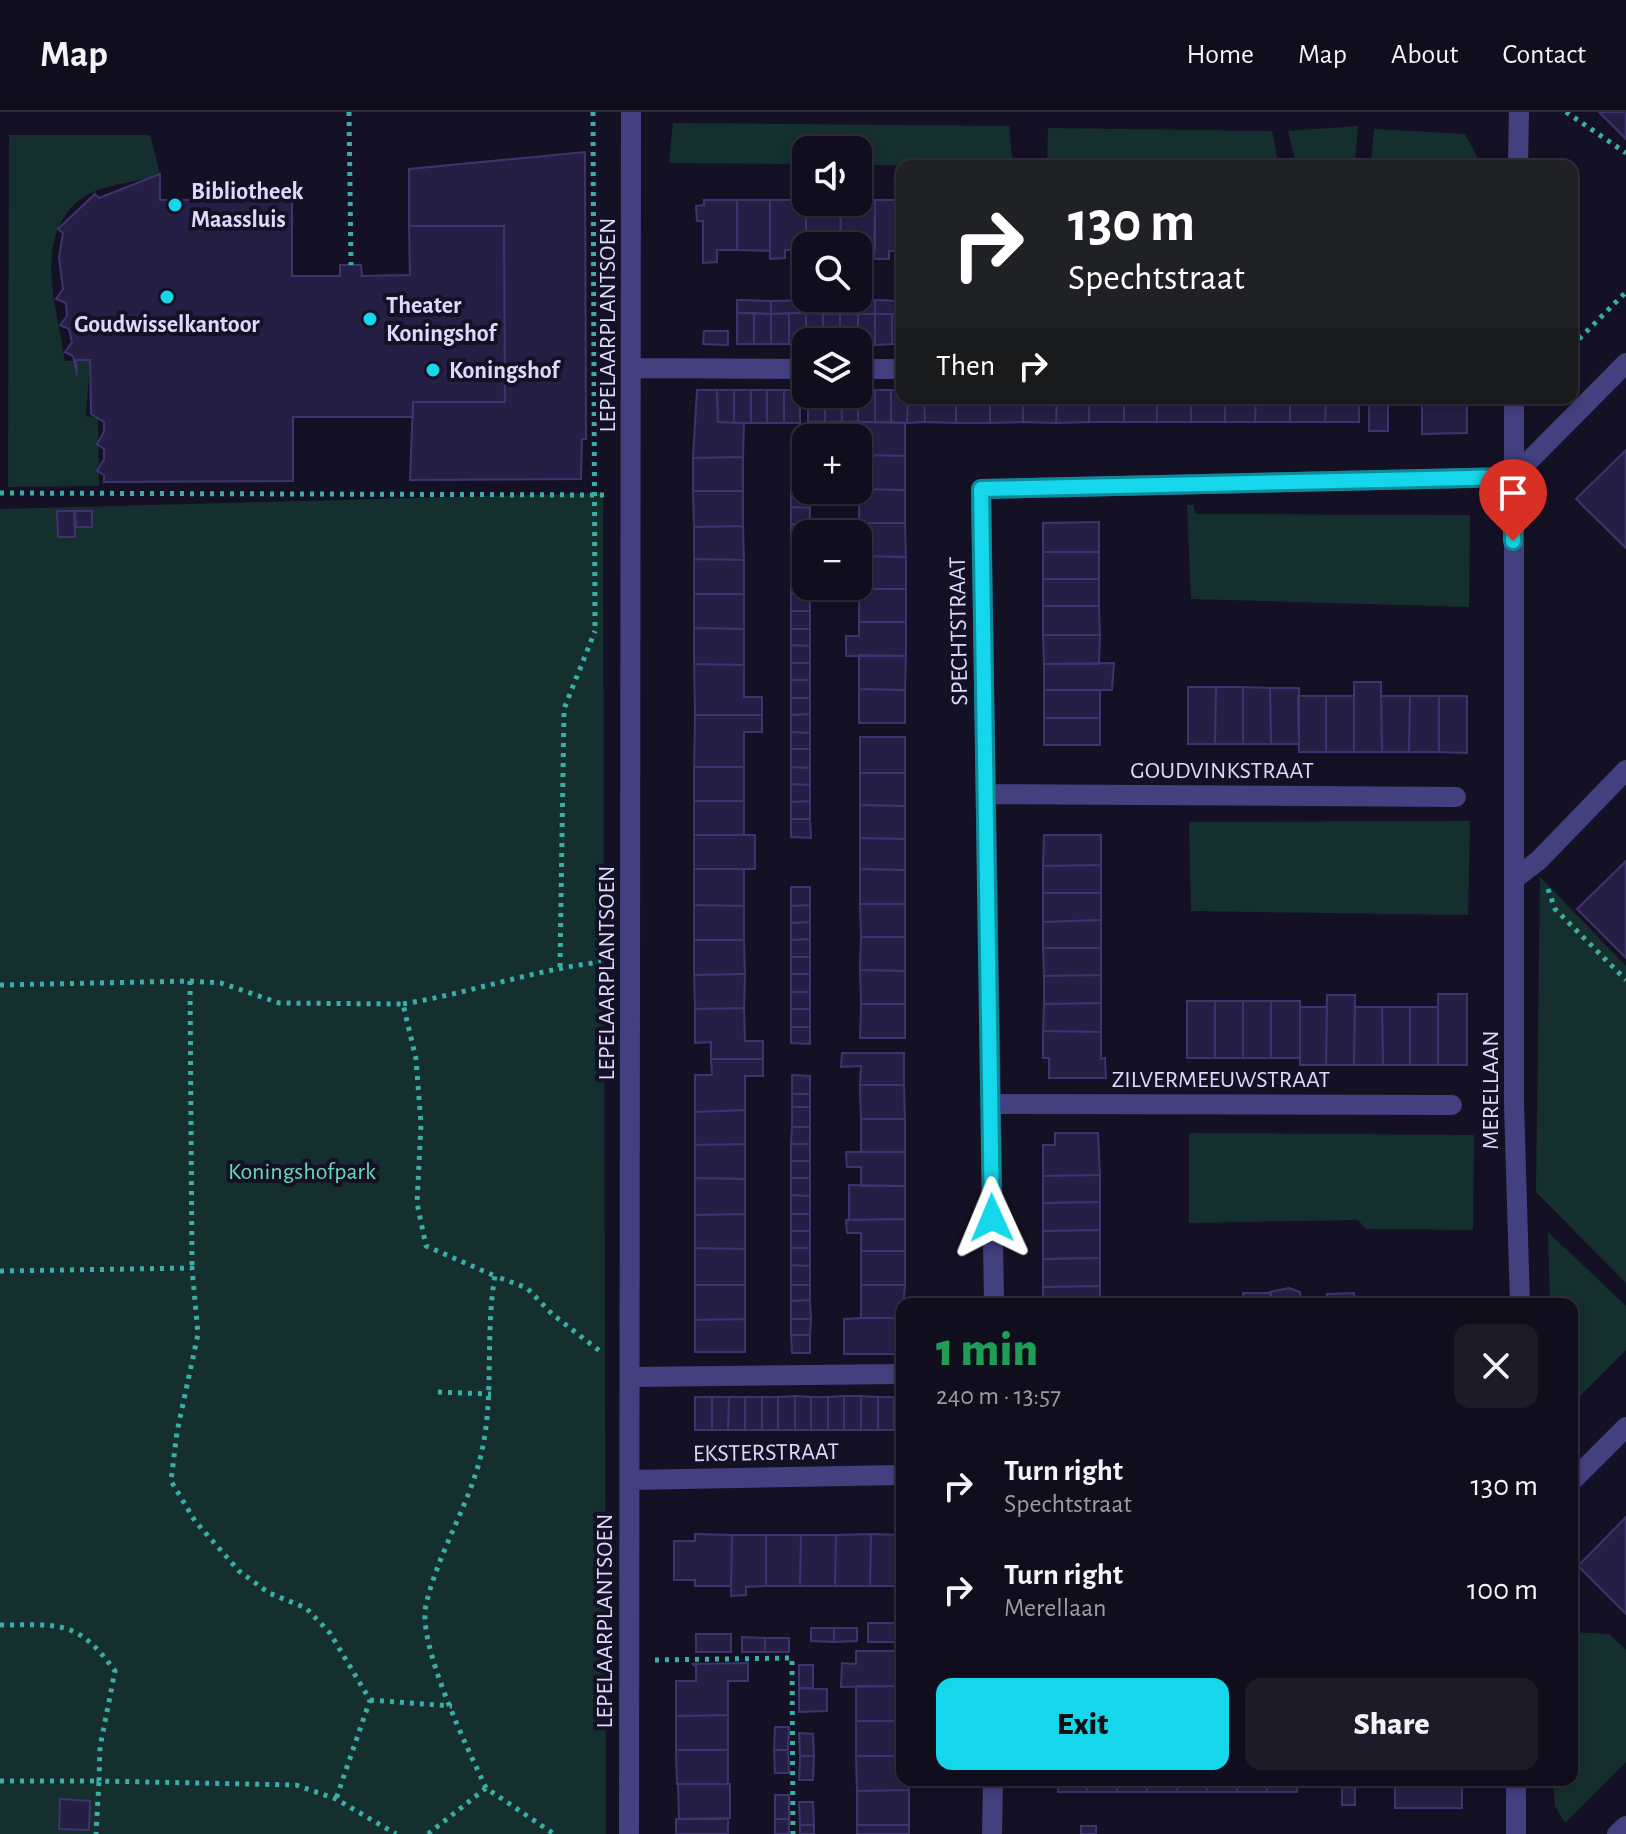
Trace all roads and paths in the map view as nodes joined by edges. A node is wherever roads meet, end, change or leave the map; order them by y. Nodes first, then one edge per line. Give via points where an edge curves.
1 (349, 112) edge
2 (593, 112) edge
3 (631, 112) edge
4 (1519, 112) edge
5 (1566, 112) edge
6 (1626, 153) edge
7 (1518, 160) edge
8 (351, 265) dead end
9 (1626, 292) edge
10 (1578, 340) edge
11 (1626, 363) edge
12 (633, 368) junction
13 (792, 369) edge
14 (872, 369) edge
15 (896, 369) edge
16 (1514, 404) edge
17 (1513, 477) junction
18 (0, 493) edge
19 (594, 495) junction
20 (634, 495) junction
21 (595, 630) junction
22 (633, 634) junction
23 (1626, 770) edge
24 (987, 794) junction
25 (1456, 797) dead end
26 (1517, 877) junction
27 (632, 958) junction
28 (560, 967) junction
29 (190, 981) junction
30 (0, 985) edge
31 (403, 1004) junction
32 (990, 1104) junction
33 (1452, 1105) dead end
34 (192, 1268) junction
35 (0, 1271) edge
36 (495, 1276) junction
37 (994, 1298) edge
38 (1520, 1298) edge
39 (631, 1368) junction
40 (896, 1374) edge
41 (438, 1392) dead end
42 (491, 1394) junction
43 (1626, 1427) edge
44 (896, 1475) edge
45 (1578, 1475) edge
46 (631, 1480) junction
47 (0, 1625) edge
48 (630, 1661) junction
49 (370, 1700) junction
50 (453, 1706) junction
51 (0, 1781) edge
52 (99, 1781) junction
53 (993, 1786) edge
54 (1516, 1786) edge
55 (486, 1788) junction
56 (336, 1799) junction
57 (1626, 1826) edge
58 (96, 1834) edge
59 (396, 1834) edge
60 (428, 1834) edge
61 (554, 1834) edge
62 (629, 1834) edge
63 (793, 1834) edge
64 (992, 1834) edge
65 (1516, 1834) edge
66 (1617, 1834) edge

1 - 8 path
2 - 19 path
3 - 12 street, LEPELAARPLANTSOEN
4 - 7 street
5 - 6 path
9 - 10 path
11 - 17 street
12 - 13 street
12 - 20 street, LEPELAARPLANTSOEN
14 - 15 street
16 - 17 street, MERELLAAN
17 - 24 street, SPECHTSTRAAT via 981,489
17 - 26 street, MERELLAAN
18 - 19 path
19 - 20 path
19 - 21 path
20 - 22 street, LEPELAARPLANTSOEN
21 - 22 path
21 - 28 path via 564,709
22 - 27 street, LEPELAARPLANTSOEN
23 - 26 street
24 - 25 street, GOUDVINKSTRAAT
24 - 32 street, SPECHTSTRAAT
26 - 38 street, MERELLAAN via 1514,1104
27 - 28 path
27 - 39 street, LEPELAARPLANTSOEN
28 - 31 path via 456,996
29 - 30 path
29 - 31 path via 221,983 279,1003
29 - 34 path
31 - 36 path via 416,1059 421,1124 417,1203 426,1246
32 - 33 street, ZILVERMEEUWSTRAAT
32 - 37 street, SPECHTSTRAAT
34 - 35 path
34 - 49 path via 198,1334 171,1481 195,1521 239,1571 269,1593 306,1608 330,1633
36 - 39 path via 527,1288 597,1350
36 - 42 path
39 - 40 street
39 - 46 street, LEPELAARPLANTSOEN
41 - 42 path
42 - 50 path via 479,1463 425,1608 433,1665
43 - 45 street
44 - 46 street, EKSTERSTRAAT
46 - 48 street, LEPELAARPLANTSOEN
47 - 52 path via 69,1628 94,1641 115,1671
48 - 62 street, LEPELAARPLANTSOEN
48 - 63 path via 792,1658
49 - 50 path
49 - 56 path
50 - 55 path
51 - 52 path
52 - 56 path via 296,1785
52 - 58 path
53 - 64 street
54 - 65 street
55 - 60 path
55 - 61 path
56 - 59 path
57 - 66 street

